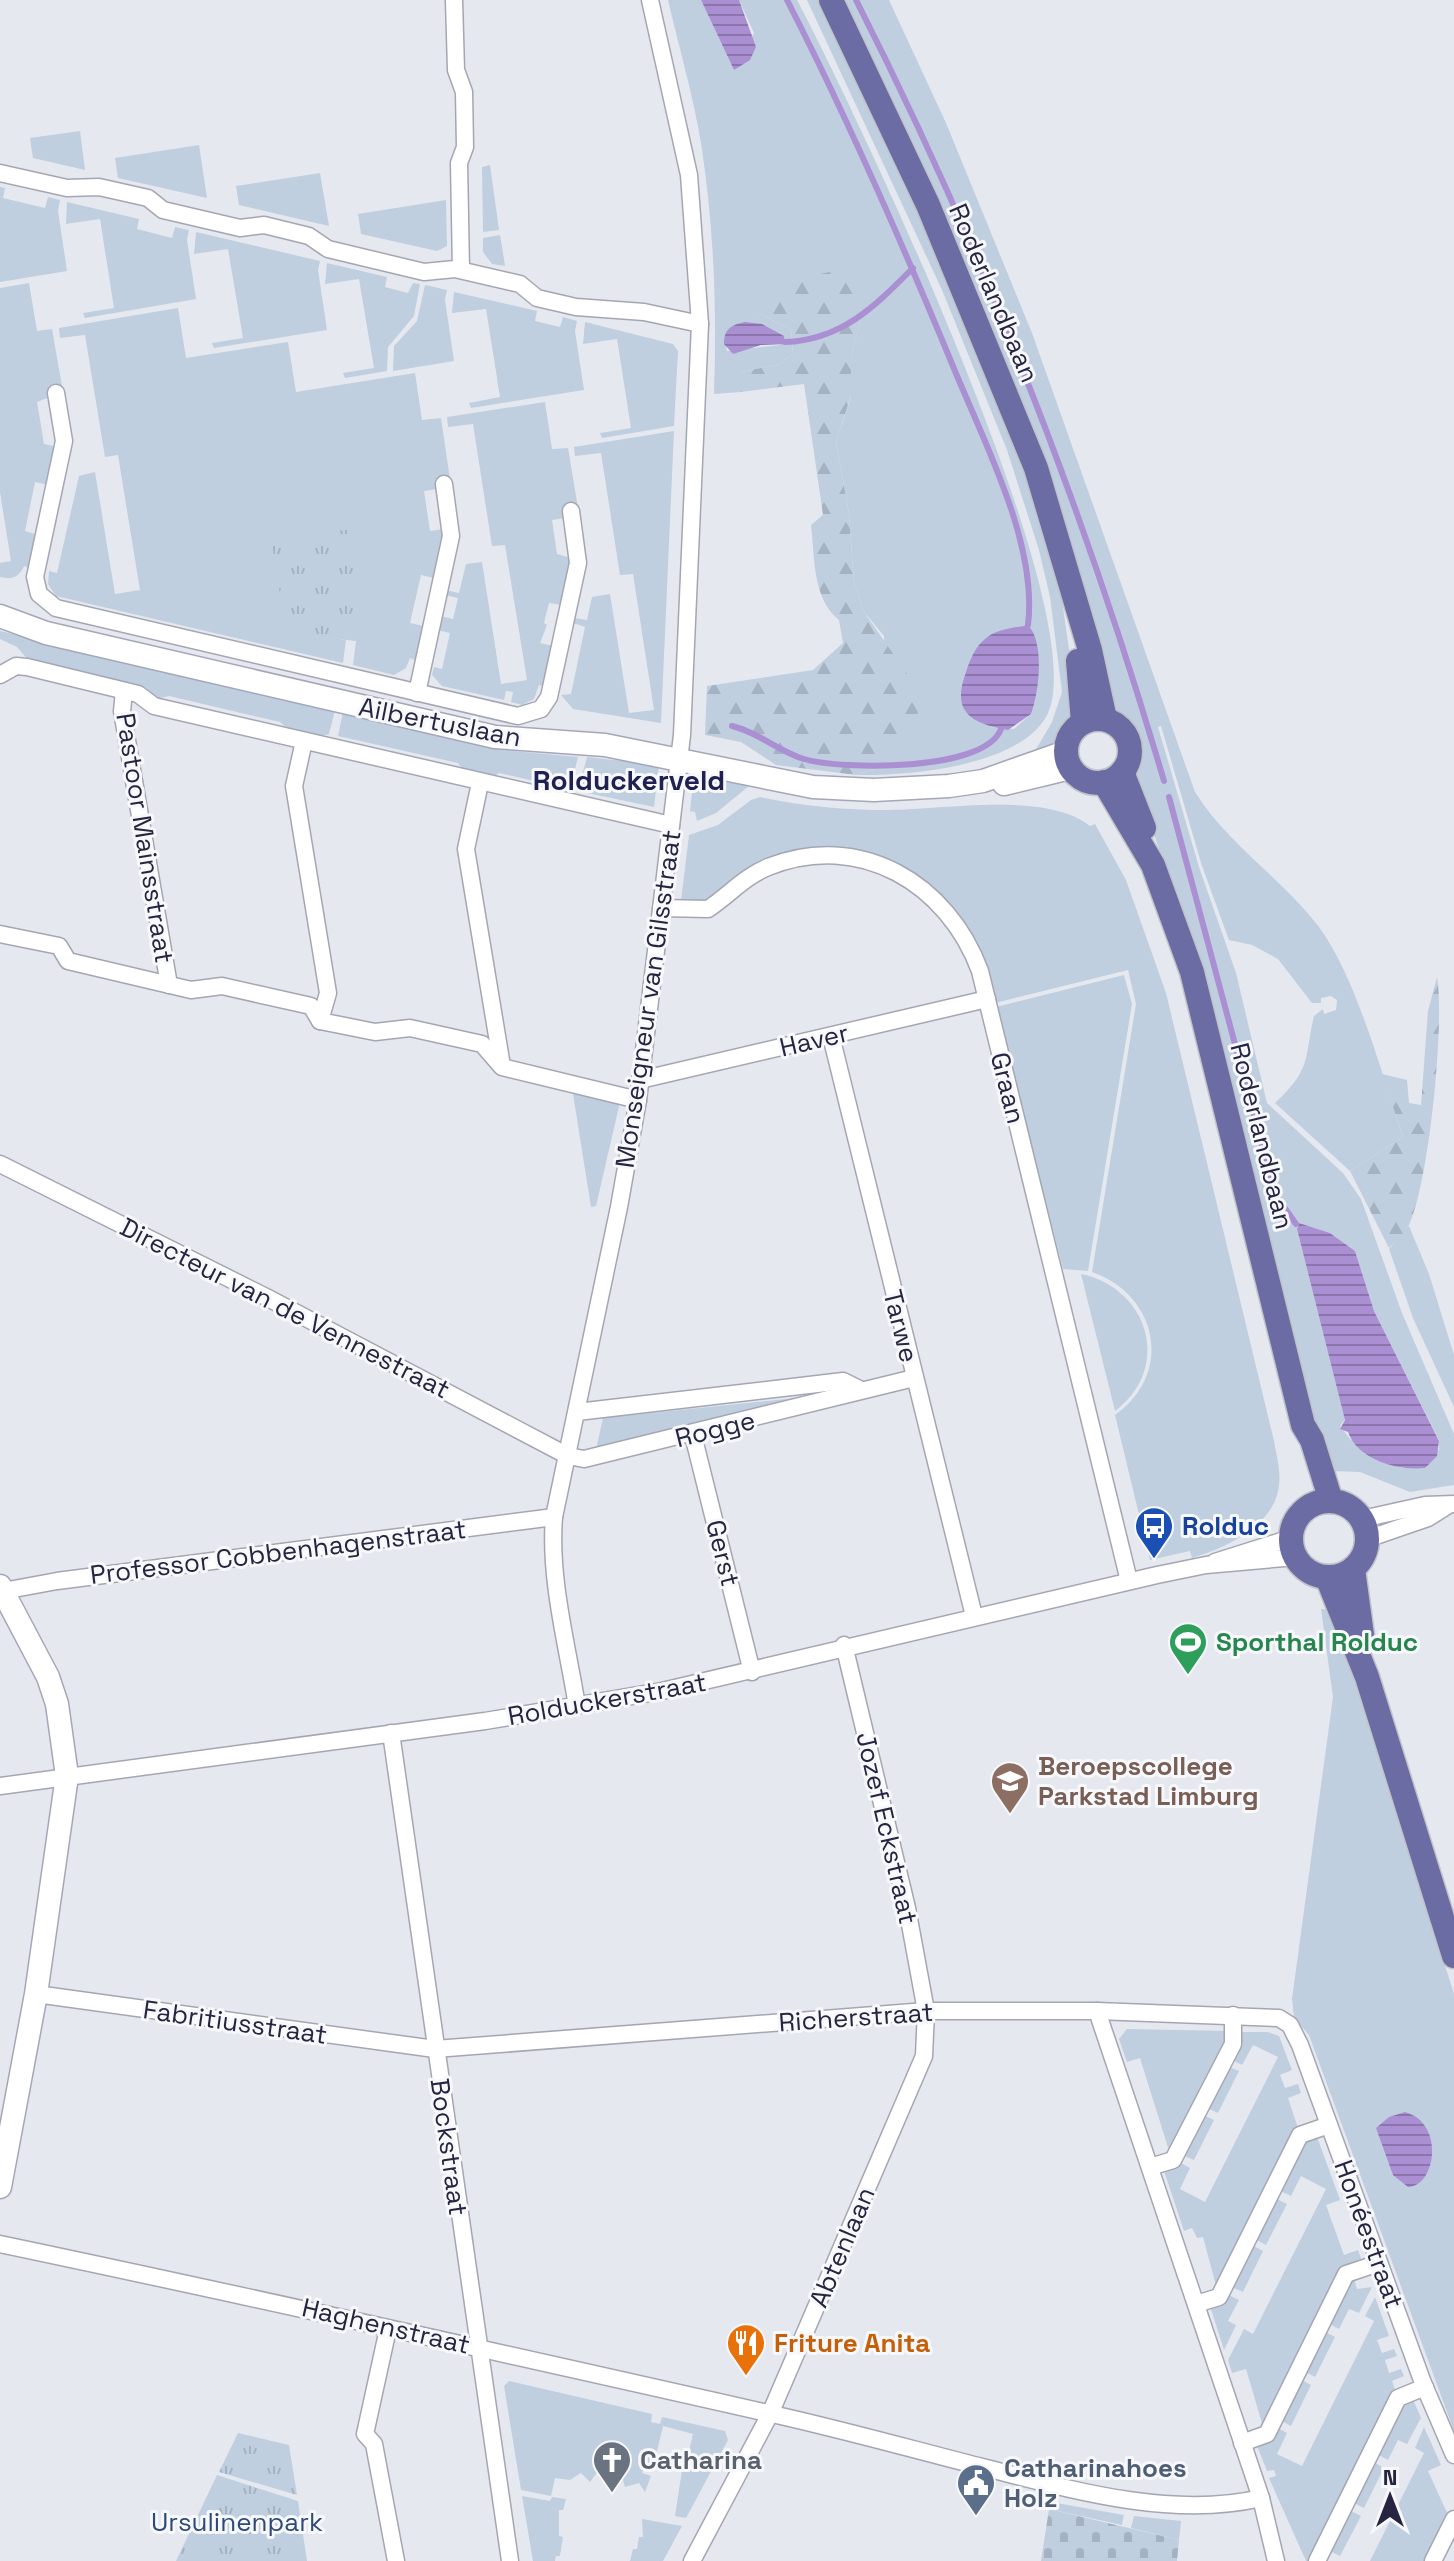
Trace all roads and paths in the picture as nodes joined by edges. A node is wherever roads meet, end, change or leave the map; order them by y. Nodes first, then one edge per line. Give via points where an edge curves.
1 (454, 0) edge
2 (650, 0) edge
3 (831, 0) edge
4 (0, 173) edge
5 (461, 270) junction
6 (700, 324) junction
7 (56, 393) dead end
8 (444, 484) dead end
9 (571, 511) dead end
10 (0, 616) edge
11 (0, 675) edge
12 (344, 689) junction
13 (124, 691) junction
14 (417, 693) junction
15 (1094, 720) junction
16 (304, 741) junction
17 (680, 760) junction
18 (1068, 760) junction
19 (1113, 777) junction
20 (480, 783) junction
21 (671, 825) junction
22 (661, 908) junction
23 (0, 934) edge
24 (169, 985) junction
25 (987, 999) junction
26 (320, 1021) junction
27 (831, 1036) junction
28 (502, 1067) junction
29 (640, 1080) junction
30 (638, 1100) junction
31 (0, 1164) edge
32 (914, 1378) junction
33 (861, 1390) junction
34 (577, 1412) junction
35 (693, 1435) junction
36 (568, 1456) junction
37 (1322, 1503) junction
38 (1450, 1505) edge
39 (554, 1517) junction
40 (1364, 1529) junction
41 (1294, 1548) junction
42 (1353, 1569) junction
43 (1327, 1577) junction
44 (1129, 1581) junction
45 (1, 1589) edge
46 (974, 1616) junction
47 (844, 1645) junction
48 (752, 1672) junction
49 (1367, 1677) junction
50 (577, 1706) junction
51 (391, 1733) junction
52 (67, 1776) junction
53 (0, 1786) edge
54 (1454, 1956) edge
55 (36, 1994) junction
56 (926, 2011) junction
57 (1097, 2011) junction
58 (1233, 2015) junction
59 (1279, 2018) joint
60 (435, 2049) junction
61 (1329, 2125) junction
62 (1150, 2167) junction
63 (0, 2187) edge
64 (0, 2244) edge
65 (1379, 2263) junction
66 (1196, 2304) junction
67 (388, 2329) junction
68 (477, 2347) junction
69 (1425, 2387) junction
70 (770, 2414) junction
71 (1242, 2443) junction
72 (1454, 2455) edge
73 (1261, 2498) junction
74 (1454, 2519) edge
75 (396, 2561) edge
76 (510, 2561) edge
77 (692, 2561) edge
78 (1276, 2561) edge
79 (1317, 2561) edge
80 (1433, 2561) edge

1 - 5 street via 456,70 464,92
2 - 6 street, Monseigneur van Gilsstraat via 689,175
3 - 15 main road, Roderlandbaan via 928,205 1040,482 1078,618
4 - 5 street via 67,188 99,187 136,195 163,210 240,228 264,225 309,236 328,249 424,272
5 - 6 street via 520,284 537,298 576,307 644,312
6 - 17 street, Monseigneur van Gilsstraat
7 - 12 street, Ailbertuslaan via 64,441 35,577 44,600 56,608
8 - 14 street, Ailbertuslaan via 451,536
9 - 14 street, Ailbertuslaan via 578,563 547,704 518,716
10 - 12 main road, Ailbertuslaan via 46,633
11 - 13 street, Ailbertuslaan via 16,666 27,667
12 - 14 street, Ailbertuslaan
12 - 17 main road, Ailbertuslaan via 495,737 605,745
13 - 16 street, Ailbertuslaan via 154,706
13 - 24 street, Pastoor Mainsstraat via 122,711
15 - 18 main road via 1070,734
15 - 19 main road via 1116,724 1129,741 1128,763
16 - 20 street, Ailbertuslaan
16 - 26 street via 294,786 328,993
17 - 18 main road, Ailbertuslaan via 794,785 900,790 983,781
17 - 21 street, Monseigneur van Gilsstraat
18 - 19 main road via 1085,780
19 - 37 main road, Roderlandbaan via 1149,839 1153,865 1192,972 1303,1425 1312,1440
20 - 21 street, Ailbertuslaan
20 - 28 street via 466,849
21 - 22 street, Monseigneur van Gilsstraat
22 - 25 street, Graan via 708,909 753,874 802,857 838,856 881,865 922,888 949,912 972,950
22 - 29 street, Monseigneur van Gilsstraat
23 - 24 street via 59,946 68,961
24 - 26 street via 191,990 222,986 311,1006
25 - 27 street, Haver
25 - 44 street, Graan
26 - 28 street via 375,1032 410,1028 482,1044
27 - 29 street, Haver
27 - 32 street, Tarwe
28 - 30 street
29 - 30 street, Monseigneur van Gilsstraat
30 - 34 street, Monseigneur van Gilsstraat
31 - 36 street, Directeur van de Vennestraat
32 - 33 street, Rogge
32 - 46 street, Tarwe
33 - 34 street, Rogge via 843,1381
33 - 35 street, Rogge
34 - 36 street, Monseigneur van Gilsstraat
35 - 36 street, Rogge via 584,1459
35 - 48 street, Gerst
36 - 39 street, Monseigneur van Gilsstraat
37 - 40 main road via 1343,1504
37 - 41 main road via 1299,1516
38 - 40 street via 1428,1518
39 - 45 street, Professor Cobbenhagenstraat
39 - 50 street, Monseigneur van Gilsstraat via 555,1566
40 - 42 main road via 1362,1558
41 - 43 main road via 1305,1568
41 - 44 street, Rolduckerstraat
42 - 43 main road
42 - 49 main road
43 - 49 main road
44 - 46 street, Rolduckerstraat
45 - 52 main road via 48,1677 59,1713
46 - 47 street, Rolduckerstraat
47 - 48 street, Rolduckerstraat
47 - 56 street, Jozef Eckstraat
48 - 50 street, Rolduckerstraat
49 - 54 main road
50 - 51 street, Rolduckerstraat
51 - 52 street, Rolduckerstraat
51 - 60 street, Bockstraat
52 - 53 street, Rolduckerstraat
52 - 55 main road
55 - 60 street, Fabritiusstraat
55 - 63 main road
56 - 57 street, Richerstraat
56 - 60 street, Richerstraat
56 - 70 street, Abtenlaan via 924,2056
57 - 58 street, Richerstraat
57 - 62 street
58 - 59 street, Richerstraat
58 - 62 street via 1233,2044 1173,2160
59 - 61 street, Honéestraat via 1294,2033
60 - 68 street, Bockstraat
61 - 65 street, Honéestraat
61 - 66 street via 1300,2135 1219,2297
62 - 66 street
64 - 67 street, Haghenstraat
65 - 69 street, Honéestraat
65 - 71 street via 1346,2274 1267,2434
66 - 71 street
67 - 68 street, Haghenstraat
67 - 75 street via 365,2434 374,2444
68 - 70 street, Haghenstraat
68 - 76 street, Bockstraat
69 - 72 street, Honéestraat
69 - 79 street via 1398,2398
70 - 73 street, Haghenstraat via 1086,2492 1177,2503
70 - 77 street, Abtenlaan
71 - 73 street
73 - 78 street
74 - 80 street

